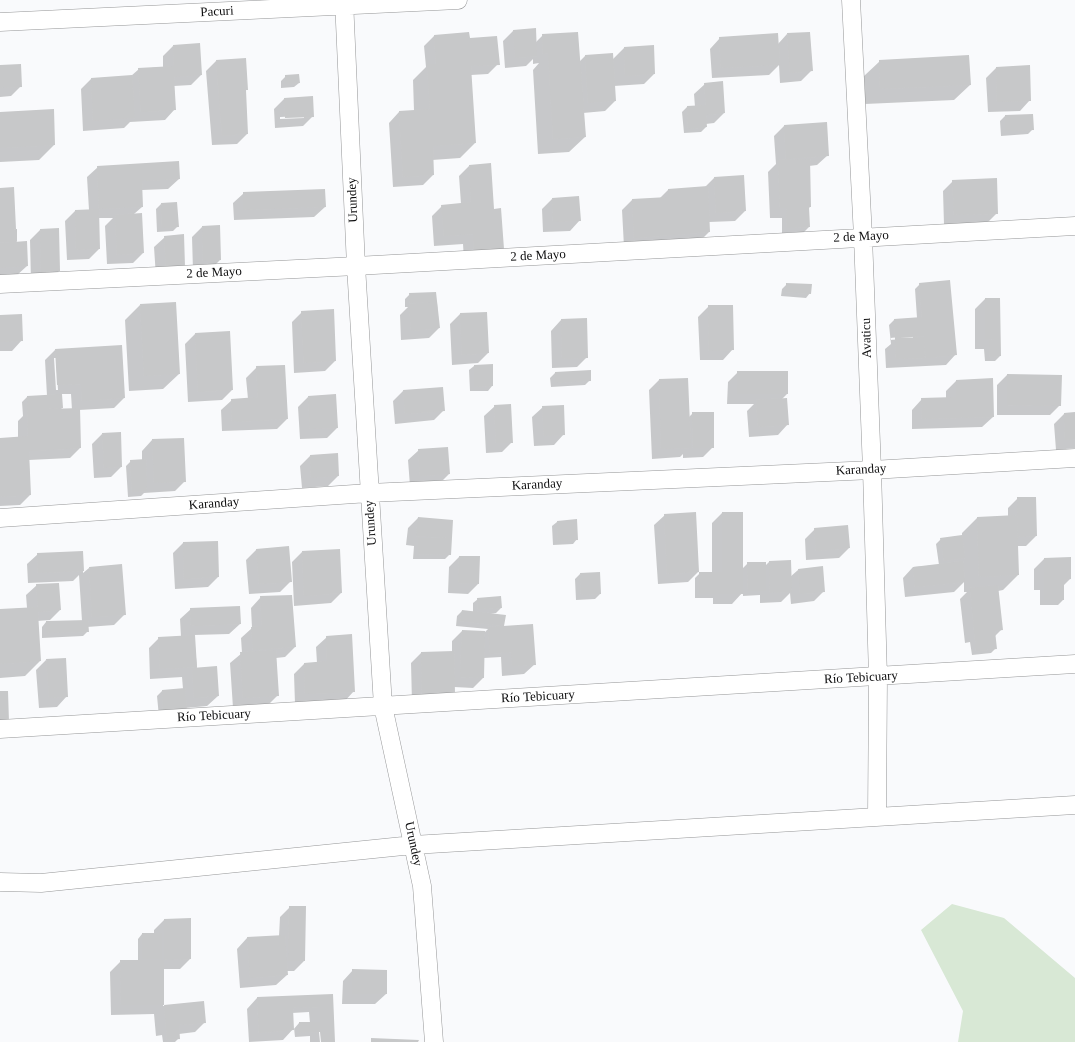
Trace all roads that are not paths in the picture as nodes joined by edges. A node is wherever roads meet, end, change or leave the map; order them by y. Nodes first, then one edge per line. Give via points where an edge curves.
1 (458, 0) edge
2 (851, 0) edge
3 (345, 3) edge
4 (0, 22) edge
5 (1075, 226) edge
6 (863, 237) junction
7 (356, 266) junction
8 (0, 284) edge
9 (1075, 458) edge
10 (872, 470) junction
11 (369, 493) junction
12 (0, 518) edge
13 (1075, 664) edge
14 (878, 677) junction
15 (383, 706) junction
16 (0, 729) edge
17 (1075, 805) edge
18 (878, 817) junction
19 (413, 845) junction
20 (0, 882) edge
21 (434, 1042) edge

1 - 3 street, Pacuri
2 - 6 street, Avaticu
3 - 4 street, Pacuri
3 - 7 street, Urundey
5 - 6 street, 2 de Mayo
6 - 7 street, 2 de Mayo
6 - 10 street, Avaticu
7 - 8 street, 2 de Mayo
7 - 11 street, Urundey
9 - 10 street, Karanday
10 - 11 street, Karanday
10 - 14 street, Avaticu
11 - 12 street, Karanday
11 - 15 street, Urundey
13 - 14 street, Río Tebicuary
14 - 15 street, Río Tebicuary
14 - 18 street, Avaticu
15 - 16 street, Río Tebicuary
15 - 19 street, Urundey
17 - 18 street
18 - 19 street
19 - 20 street via 41,883
19 - 21 street, Urundey via 422,886

